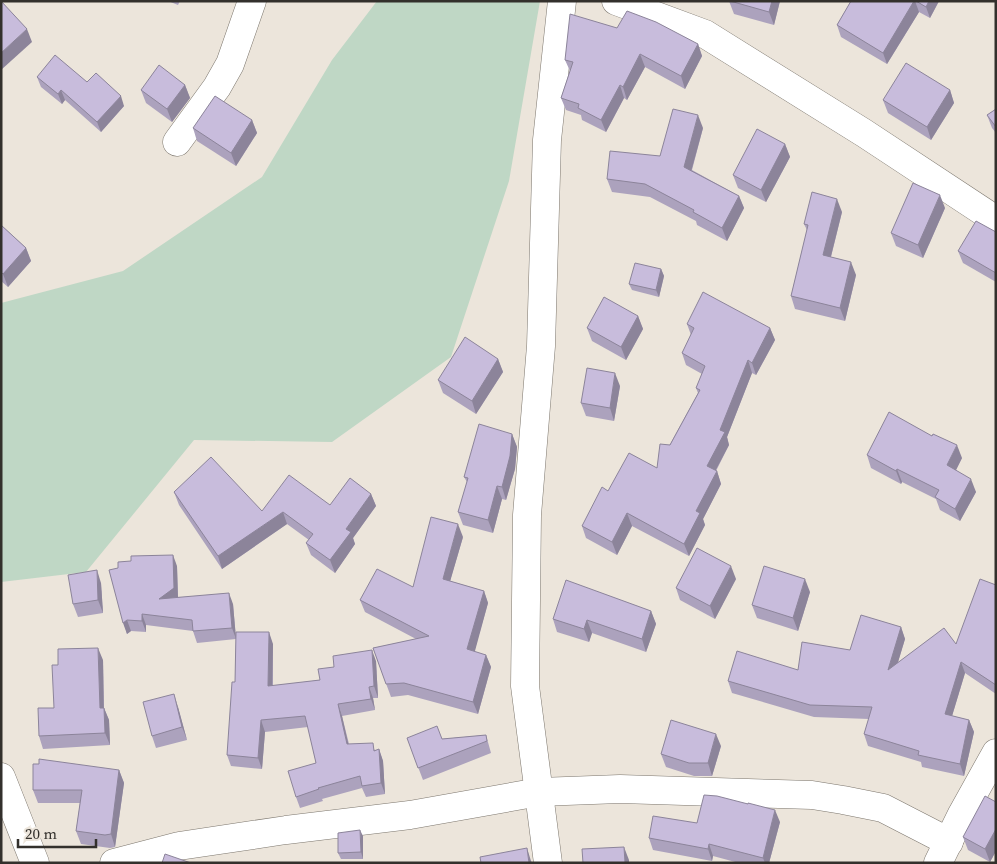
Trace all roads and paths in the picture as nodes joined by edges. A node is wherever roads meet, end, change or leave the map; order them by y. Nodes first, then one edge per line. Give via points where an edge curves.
1 (252, 1) edge
2 (562, 1) edge
3 (616, 1) edge
4 (177, 142) dead end
5 (996, 220) edge
6 (996, 753) edge
7 (1, 777) edge
8 (539, 792) junction
9 (944, 852) edge
10 (35, 863) edge
11 (114, 863) edge
12 (548, 863) edge

1 - 4 street via 230,64
2 - 8 street via 547,140 541,346 527,515 525,686
3 - 5 street via 705,34
6 - 9 street
7 - 10 street
8 - 9 street via 620,789 812,795 883,808
8 - 11 street via 410,815 179,846
8 - 12 street

